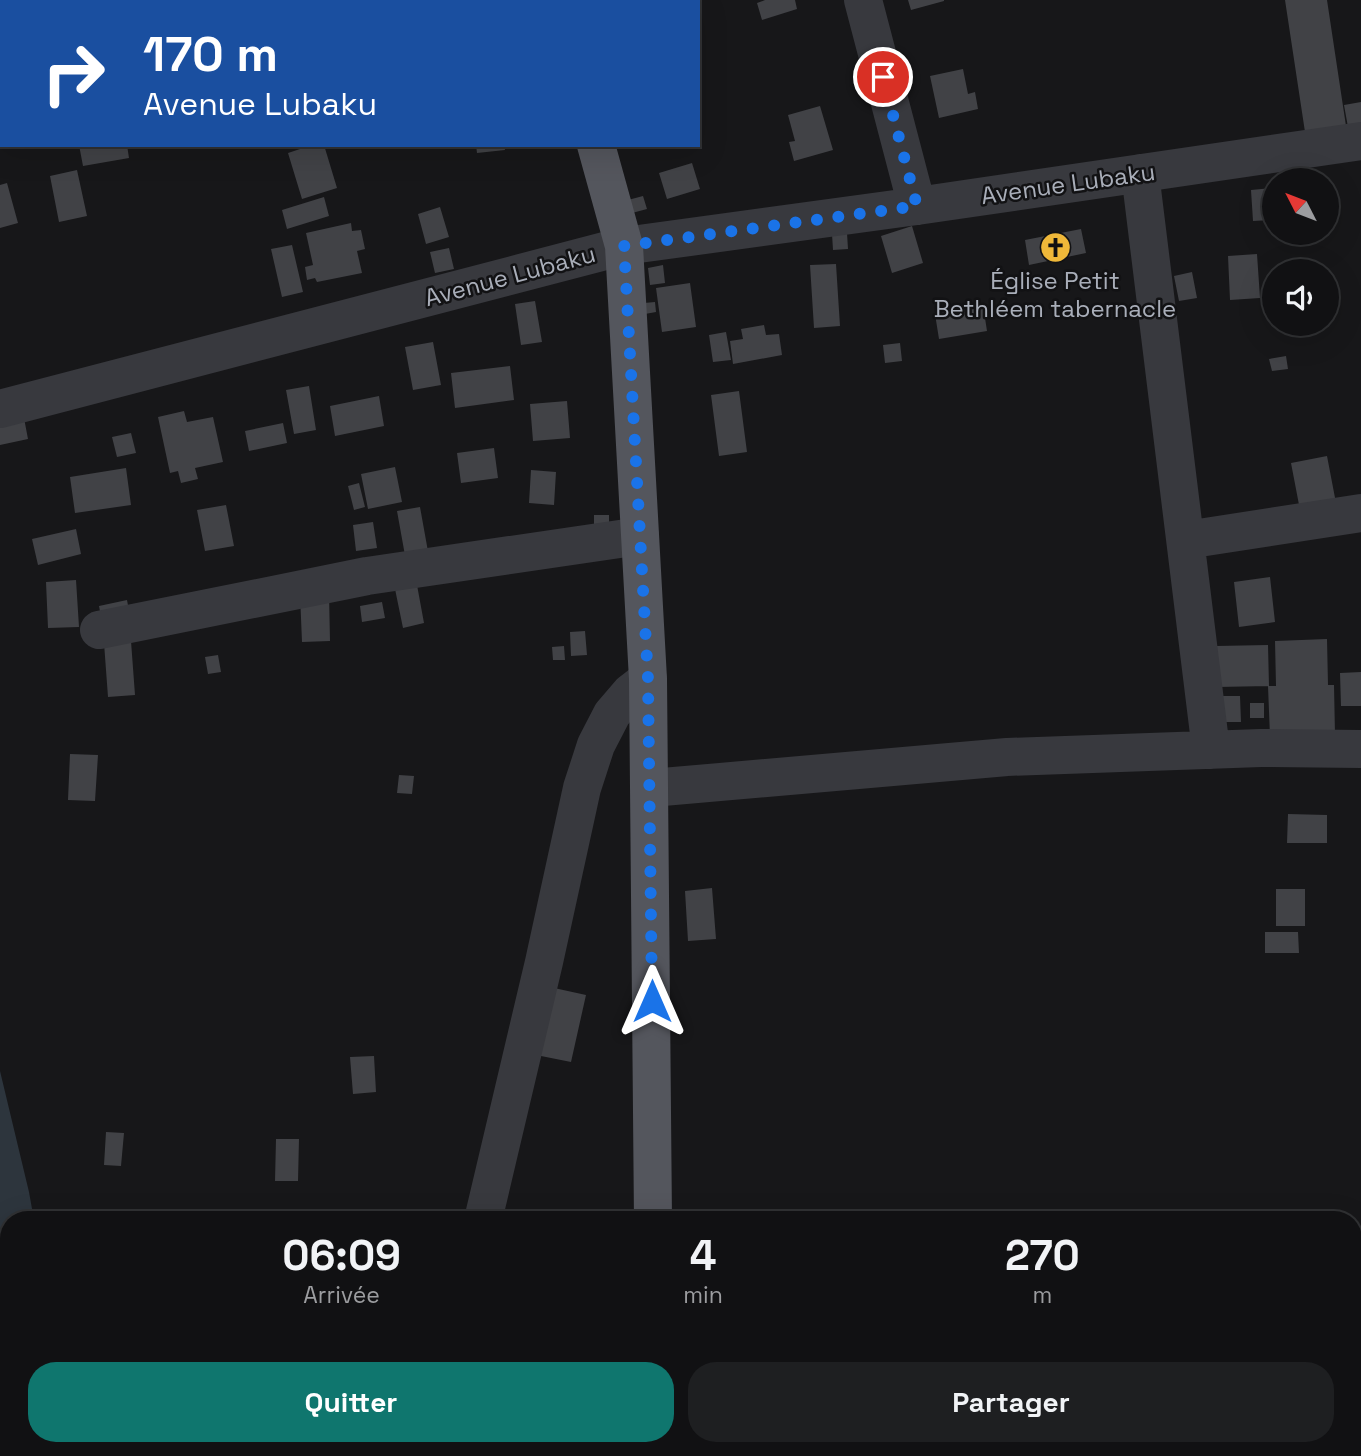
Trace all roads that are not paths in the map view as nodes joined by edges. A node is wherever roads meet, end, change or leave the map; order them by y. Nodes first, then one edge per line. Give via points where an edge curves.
1 (863, 0) edge
2 (1361, 141) edge
3 (597, 147) edge
4 (1140, 173) junction
5 (917, 206) junction
6 (624, 246) junction
7 (0, 409) edge
8 (1361, 513) edge
9 (640, 536) junction
10 (1186, 540) junction
11 (99, 630) dead end
12 (648, 679) junction
13 (1361, 749) edge
14 (1211, 750) junction
15 (651, 788) junction
16 (485, 1211) edge
17 (653, 1211) edge

1 - 5 street
2 - 4 street, Avenue Lubaku
3 - 6 main road
4 - 5 street, Avenue Lubaku
4 - 10 street
5 - 6 street, Avenue Lubaku
6 - 7 street, Avenue Lubaku
6 - 9 main road
8 - 10 street
9 - 11 street via 367,576
9 - 12 main road
10 - 14 street
12 - 15 main road
12 - 16 street via 612,714 582,788
13 - 14 street
14 - 15 street via 1007,757
15 - 17 main road

